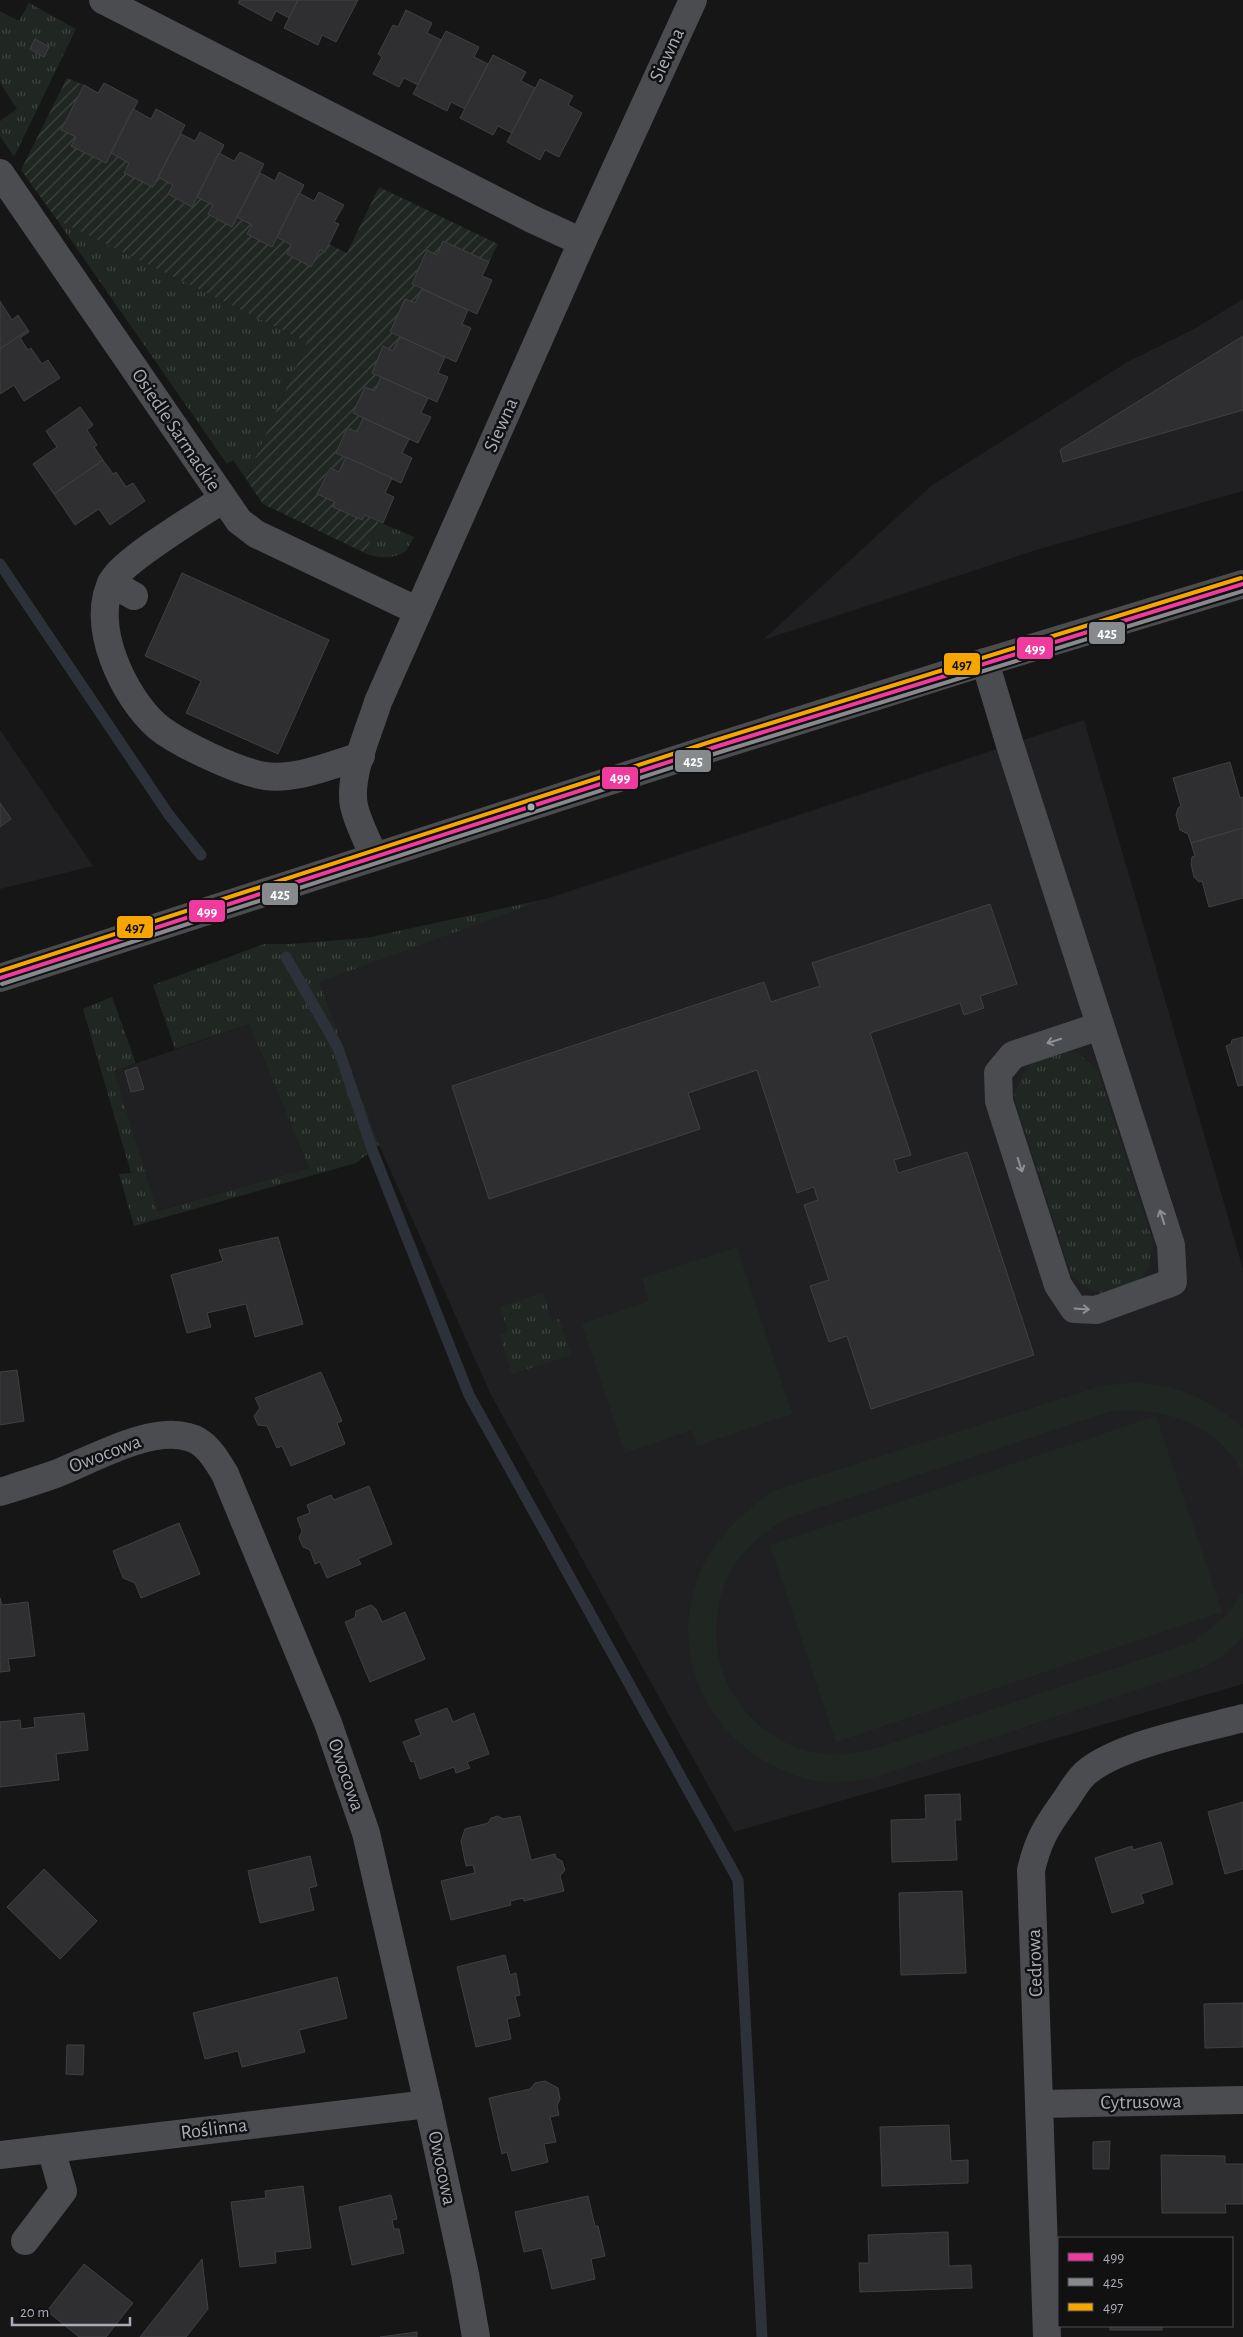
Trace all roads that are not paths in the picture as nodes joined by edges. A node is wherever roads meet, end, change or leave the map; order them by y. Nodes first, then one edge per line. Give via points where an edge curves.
1 (103, 0) edge
2 (693, 0) edge
3 (0, 173) edge
4 (582, 242) junction
5 (223, 499) junction
6 (1243, 584) edge
7 (418, 611) junction
8 (985, 662) junction
9 (361, 756) junction
10 (374, 857) junction
11 (0, 978) edge
12 (1100, 1026) junction
13 (0, 1492) edge
14 (1243, 1718) edge
15 (1243, 2100) edge
16 (428, 2104) junction
17 (1040, 2104) junction
18 (51, 2149) junction
19 (0, 2155) edge
20 (26, 2241) dead end
21 (476, 2337) edge
22 (1047, 2337) edge

1 - 4 street
2 - 4 street, Siewna
3 - 5 street, Osiedle Sarmackie
4 - 7 street, Siewna
5 - 7 street, Osiedle Sarmackie via 239,521 256,534
5 - 9 street via 118,574 122,590 106,600 105,622 114,662 143,709 168,734 194,749 262,775 294,775
6 - 8 street
7 - 9 street, Siewna via 378,702
8 - 10 street
8 - 12 street
9 - 10 street, Siewna via 354,779 354,805
10 - 11 street
12 -> 12 street via 1013,1054 998,1073 999,1101 1058,1285 1074,1309 1096,1310 1173,1282 1171,1246
13 - 16 street, Owocowa via 155,1436 190,1437 215,1457 225,1474 328,1723 366,1833
14 - 17 street, Cedrowa via 1106,1759 1086,1773 1043,1832 1031,1870
15 - 17 street, Cytrusowa
16 - 18 street, Roślinna
16 - 21 street, Owocowa via 466,2274
17 - 22 street, Cedrowa
18 - 19 street, Roślinna
18 - 20 street via 63,2191

